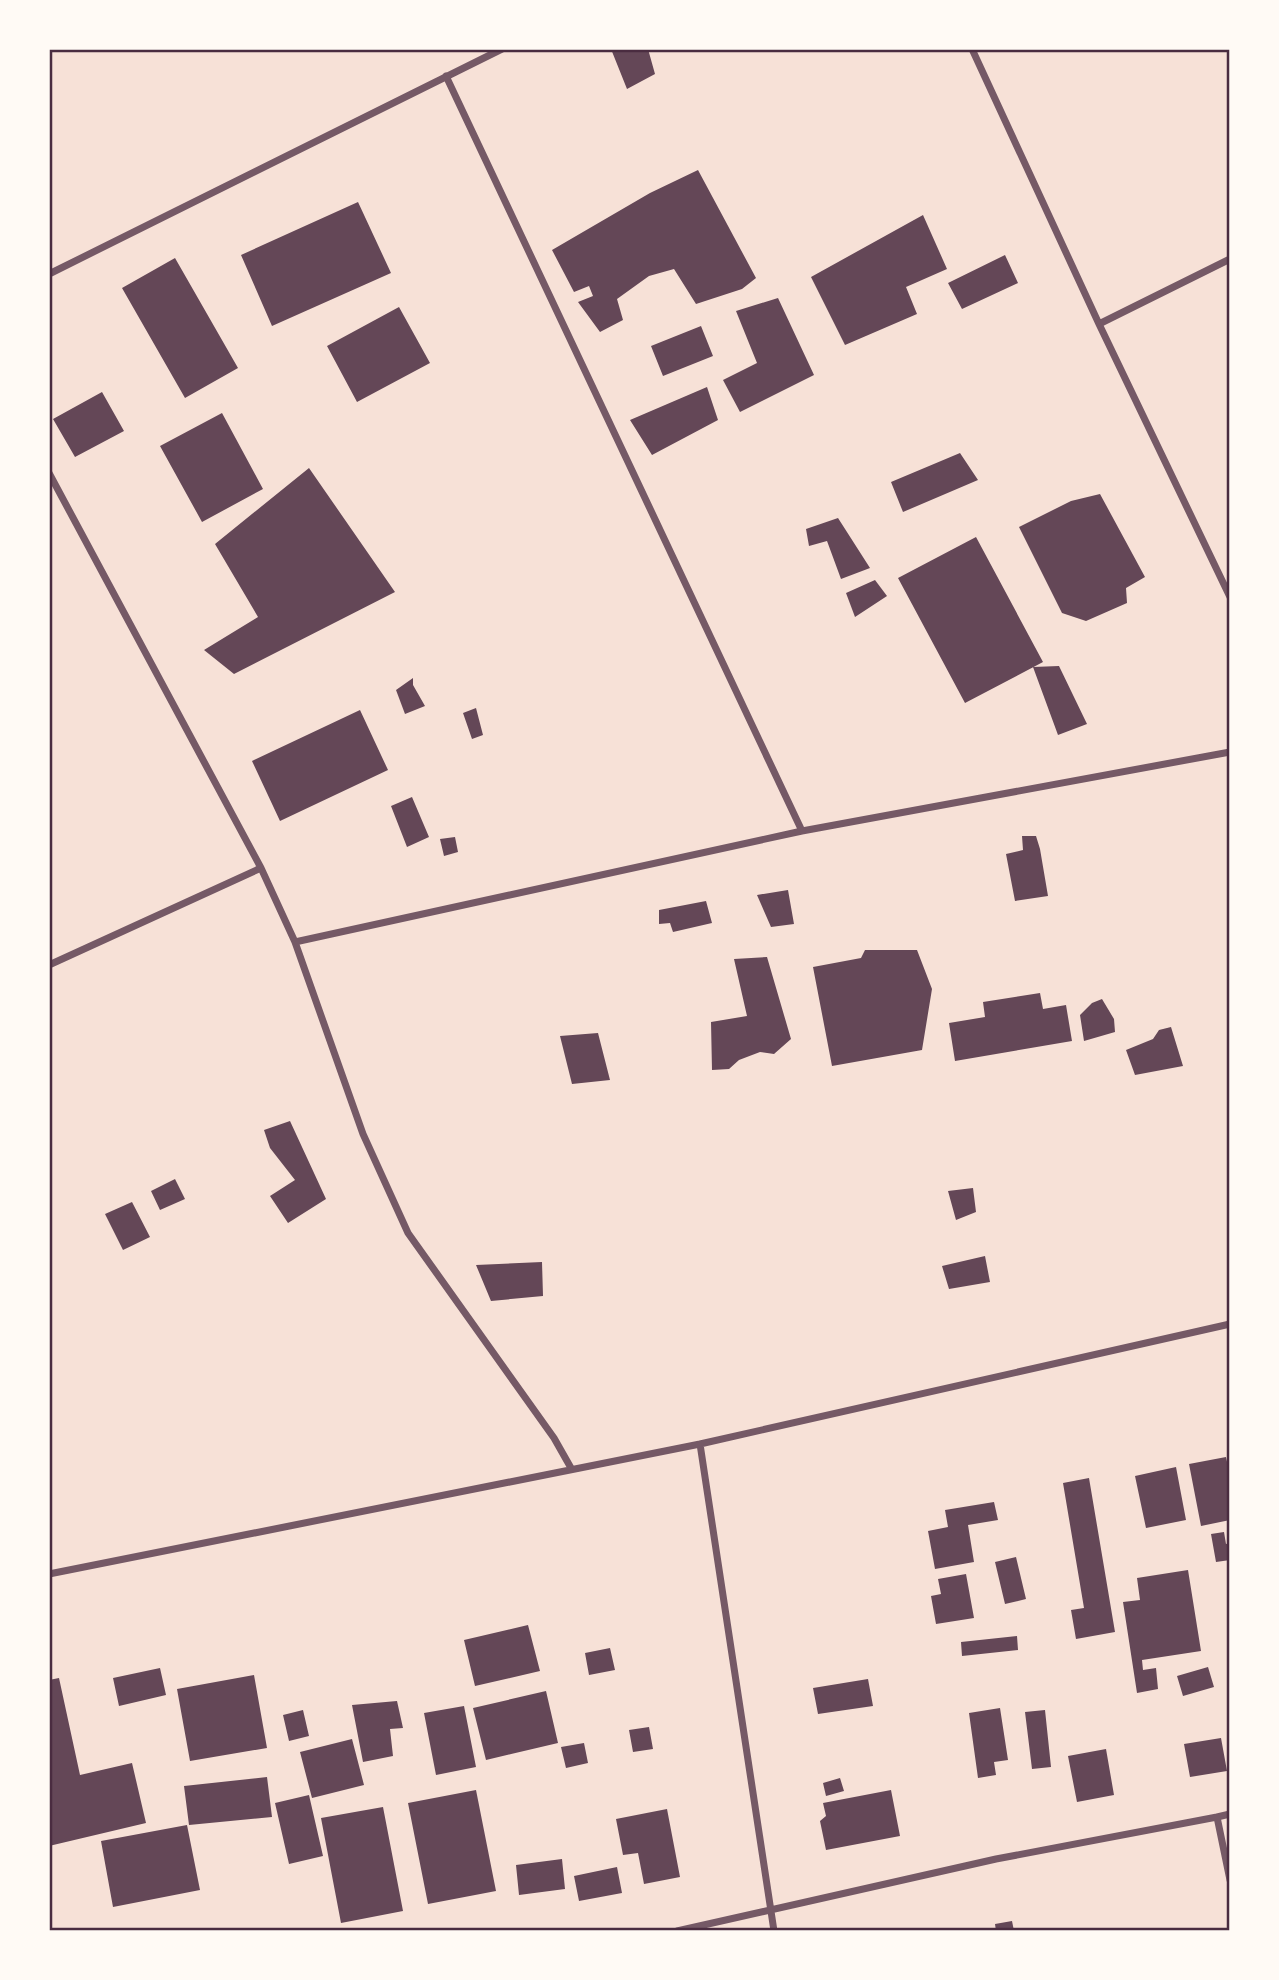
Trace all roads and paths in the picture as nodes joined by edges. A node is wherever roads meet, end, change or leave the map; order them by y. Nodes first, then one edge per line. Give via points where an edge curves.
1 (502, 49) edge
2 (972, 49) edge
3 (446, 76) junction
4 (1230, 259) edge
5 (49, 274) edge
6 (1100, 324) junction
7 (49, 473) edge
8 (1230, 597) edge
9 (1230, 752) edge
10 (802, 831) junction
11 (261, 868) junction
12 (295, 942) junction
13 (49, 965) edge
14 (1230, 1324) edge
15 (700, 1444) junction
16 (571, 1468) junction
17 (49, 1574) edge
18 (1230, 1814) edge
19 (1217, 1817) junction
20 (1230, 1880) edge
21 (770, 1911) junction
22 (677, 1931) edge
23 (774, 1931) edge

1 - 3 street
2 - 6 street
3 - 5 street
3 - 10 street
4 - 6 street
6 - 8 street
7 - 11 street
9 - 10 street
10 - 12 street
11 - 12 street
11 - 13 street
12 - 16 street via 363,1134 408,1233
14 - 15 street
15 - 16 street
15 - 21 street
16 - 17 street
18 - 19 street
19 - 20 street
19 - 21 street via 996,1859
21 - 22 street
21 - 23 street

